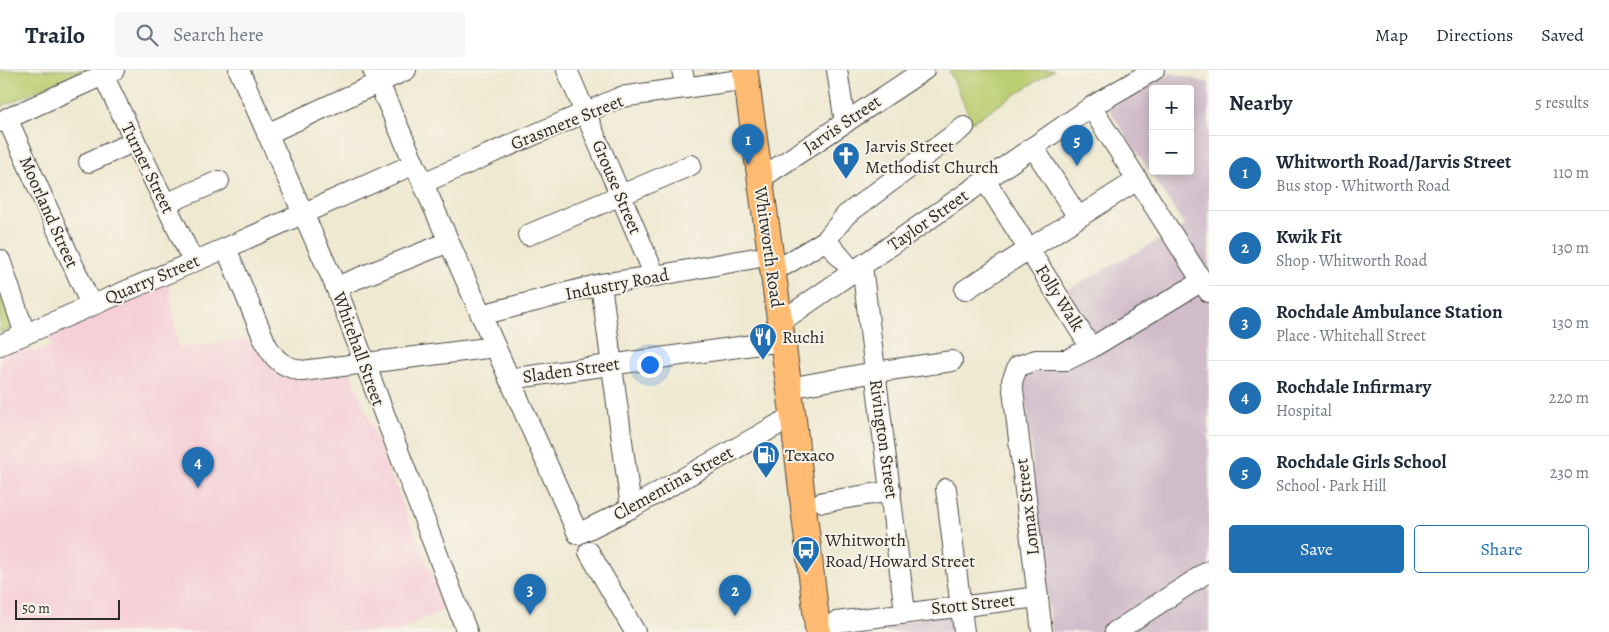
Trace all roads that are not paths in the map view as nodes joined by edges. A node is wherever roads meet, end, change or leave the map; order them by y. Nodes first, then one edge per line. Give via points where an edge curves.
1 (239, 70) edge
2 (406, 70) edge
3 (567, 70) edge
4 (837, 70) edge
5 (924, 70) edge
6 (1154, 70) edge
7 (109, 73) edge
8 (746, 75) edge
9 (376, 76) edge
10 (684, 79) edge
11 (1091, 107) junction
12 (585, 113) junction
13 (4, 120) edge
14 (845, 123) junction
15 (964, 127) dead end
16 (267, 134) junction
17 (135, 141) junction
18 (1033, 147) junction
19 (89, 162) dead end
20 (414, 164) junction
21 (690, 165) dead end
22 (760, 179) junction
23 (985, 180) junction
24 (1137, 180) junction
25 (219, 181) dead end
26 (423, 183) junction
27 (620, 196) junction
28 (165, 204) junction
29 (304, 214) junction
30 (1078, 217) junction
31 (528, 235) dead end
32 (826, 240) junction
33 (449, 242) junction
34 (226, 248) junction
35 (1028, 248) junction
36 (755, 258) dead end
37 (0, 260) edge
38 (193, 261) junction
39 (785, 265) dead end
40 (857, 269) junction
41 (655, 276) junction
42 (601, 284) junction
43 (336, 287) junction
44 (1206, 287) edge
45 (965, 290) dead end
46 (91, 305) junction
47 (481, 315) junction
48 (781, 332) junction
49 (25, 334) junction
50 (0, 345) edge
51 (495, 346) junction
52 (1091, 348) junction
53 (952, 361) dead end
54 (364, 363) junction
55 (612, 364) junction
56 (875, 372) junction
57 (509, 379) junction
58 (789, 388) junction
59 (792, 416) junction
60 (946, 489) dead end
61 (891, 491) junction
62 (823, 502) dead end
63 (631, 508) junction
64 (589, 552) dead end
65 (1209, 571) edge
66 (1038, 597) junction
67 (961, 605) junction
68 (905, 612) junction
69 (1139, 626) edge
70 (467, 632) edge
71 (635, 632) edge
72 (818, 632) edge
73 (823, 632) edge
74 (964, 632) edge
75 (1042, 632) edge
76 (1115, 632) edge

1 - 16 street, Whitehall Street
2 - 9 street
3 - 12 street, Grouse Street
4 - 14 street
5 - 14 street, Jarvis Street
6 - 11 street, Taylor Street
7 - 13 street
7 - 17 street, Turner Street
8 - 10 street, Grasmere Street
8 - 22 main road, Whitworth Road
9 - 16 street
9 - 20 street
10 - 12 street, Grasmere Street via 620,97
11 - 18 street, Taylor Street
11 - 24 street
12 - 26 street, Grasmere Street
12 - 27 street, Grouse Street
13 - 46 street, Moorland Street
14 - 22 street, Jarvis Street
15 - 32 street via 846,215
16 - 29 street, Whitehall Street
17 - 19 street
17 - 28 street, Turner Street
18 - 23 street, Taylor Street
18 - 30 street
20 - 26 street
20 - 29 street, Quarry Street
21 - 27 street
22 - 48 main road, Whitworth Road
23 - 35 street, Folly Walk
23 - 40 street, Taylor Street
24 - 30 street
24 - 44 street
25 - 28 street
26 - 33 street
27 - 31 street
27 - 41 street, Grouse Street
28 - 38 street, Turner Street
29 - 34 street, Quarry Street
29 - 43 street, Whitehall Street
30 - 35 street
32 - 39 street
32 - 40 street
33 - 43 street
33 - 47 street
34 - 38 street, Quarry Street
34 - 54 street via 270,352 285,367 302,371
35 - 45 street, Folly Walk
35 - 52 street, Folly Walk
36 - 41 street, Industry Road
37 - 49 street
38 - 46 street, Quarry Street
40 - 48 street, Taylor Street
40 - 56 street, Rivington Street
41 - 42 street, Industry Road
42 - 47 street, Industry Road
42 - 55 street
43 - 54 street, Whitehall Street
44 - 52 street
46 - 49 street, Quarry Street
47 - 51 street
48 - 55 street, Sladen Street
48 - 58 main road, Whitworth Road
49 - 50 street, Quarry Street
51 - 54 street
51 - 57 street
52 - 66 street, Lomax Street via 1067,360 1036,360 1018,366 1012,381
53 - 56 street via 915,359
54 - 70 street, Whitehall Street
55 - 57 street, Sladen Street
55 - 63 street
56 - 58 street
56 - 61 street, Rivington Street
57 - 63 street, Clementina Street via 578,534
58 - 59 main road, Whitworth Road
59 - 63 street, Clementina Street
59 - 72 main road, Whitworth Road
60 - 67 street
61 - 62 street
61 - 68 street, Rivington Street
64 - 71 street
65 - 69 street
66 - 67 street, Stott Street
66 - 75 street, Lomax Street
67 - 68 street, Stott Street
67 - 74 street
68 - 73 street, Stott Street via 836,622
69 - 76 street

